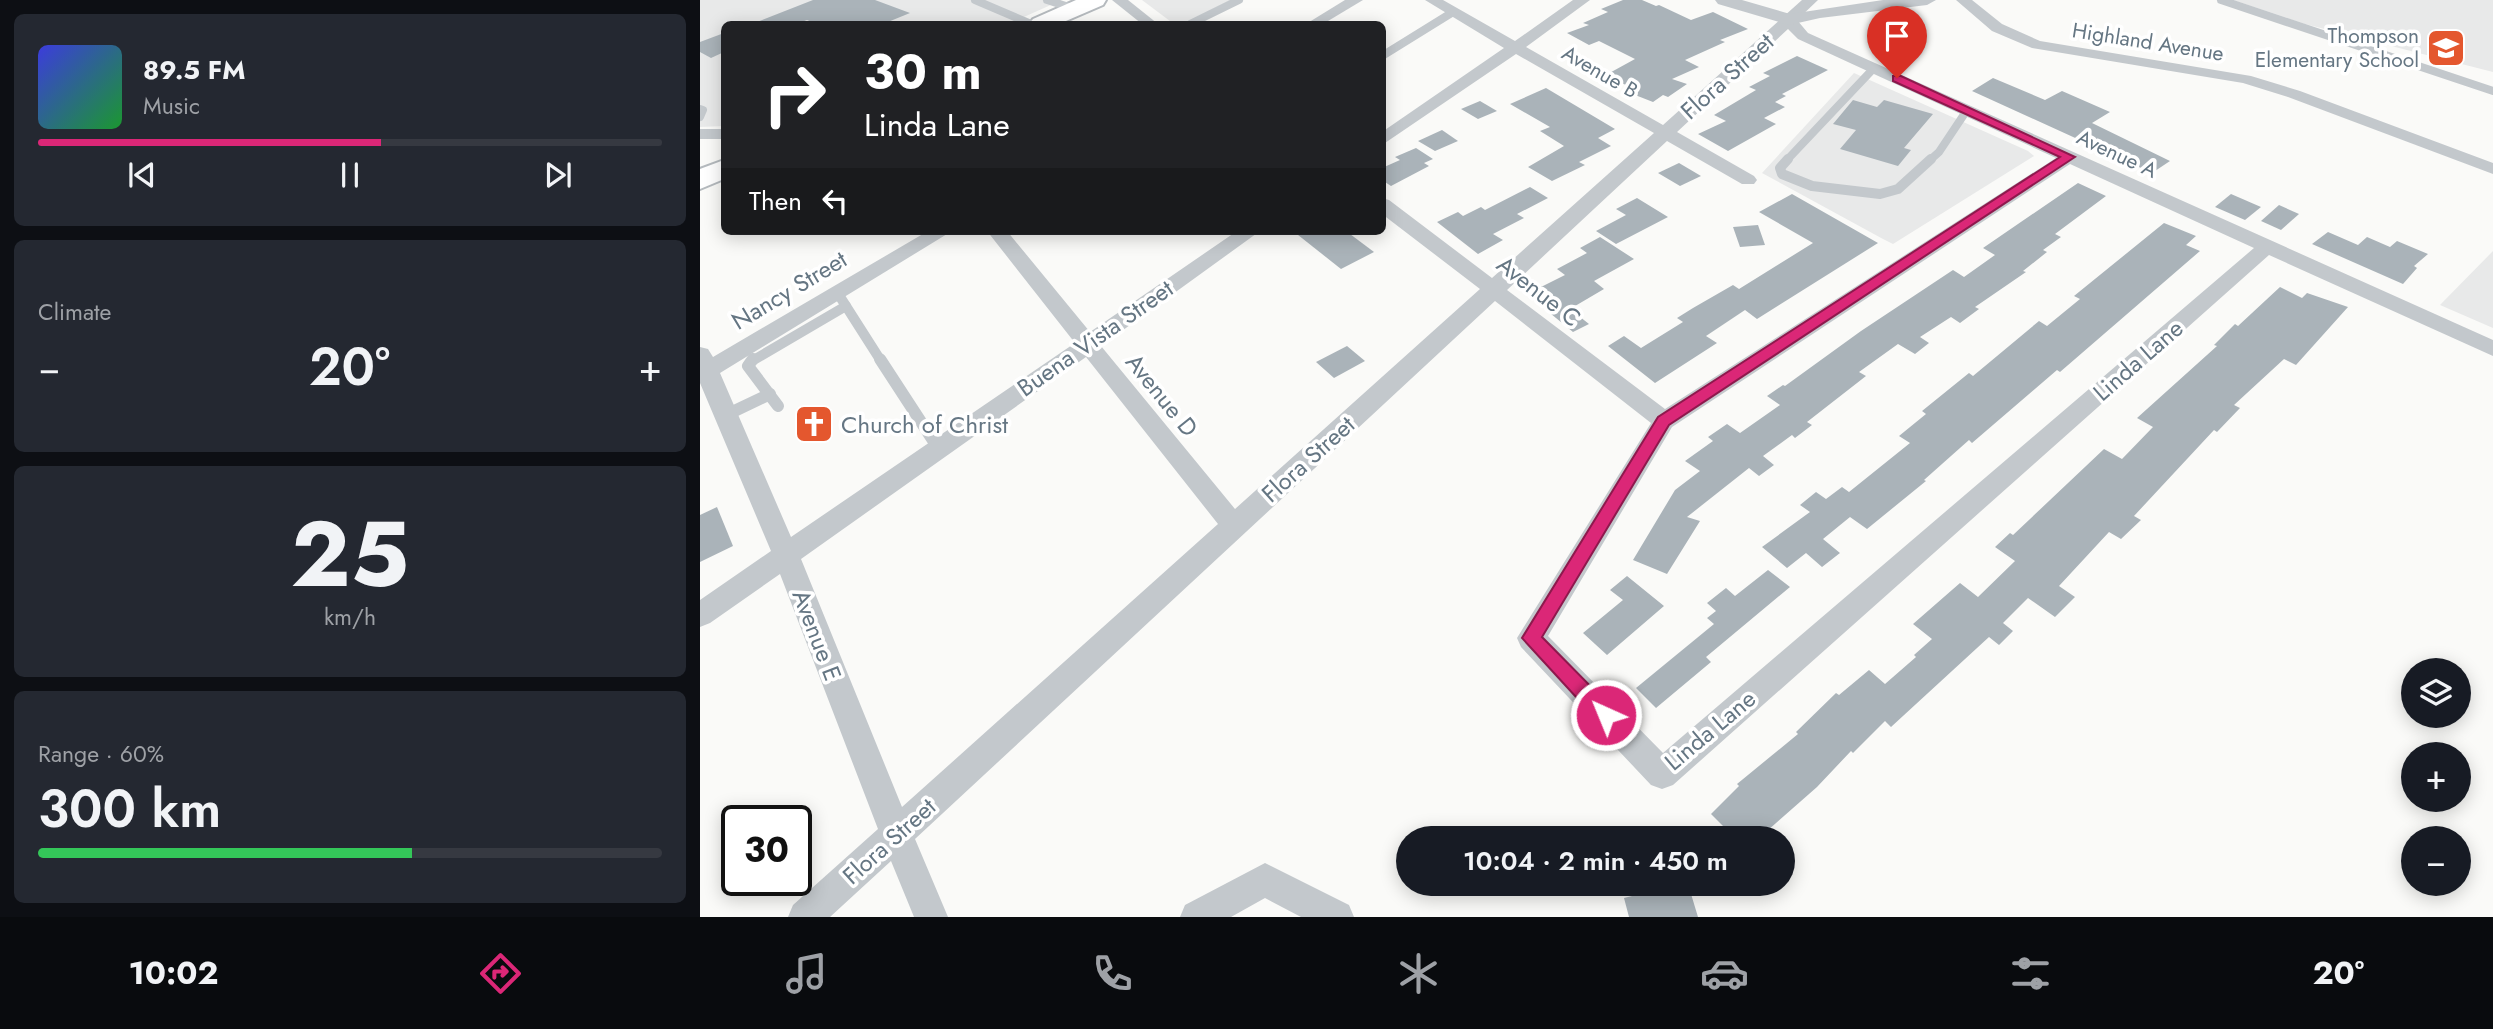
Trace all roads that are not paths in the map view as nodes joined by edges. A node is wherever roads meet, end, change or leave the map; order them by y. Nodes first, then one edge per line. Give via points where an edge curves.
1 (975, 0) edge
2 (1047, 0) edge
3 (1119, 0) edge
4 (1239, 0) edge
5 (1356, 0) edge
6 (1432, 0) edge
7 (1583, 0) edge
8 (1724, 0) edge
9 (1811, 0) edge
10 (1927, 0) edge
11 (1964, 0) edge
12 (2221, 0) edge
13 (1085, 4) edge
14 (1453, 12) junction
15 (1789, 20) junction
16 (1024, 21) edge
17 (1048, 21) edge
18 (1147, 21) edge
19 (1196, 21) edge
20 (1318, 21) edge
21 (1514, 48) junction
22 (1386, 54) edge
23 (1874, 68) junction
24 (2493, 91) edge
25 (700, 109) edge
26 (1967, 110) junction
27 (700, 117) edge
28 (1664, 133) junction
29 (700, 134) edge
30 (721, 134) edge
31 (1386, 136) edge
32 (2069, 157) junction
33 (2493, 169) edge
34 (721, 170) edge
35 (700, 180) edge
36 (1748, 180) dead end
37 (1386, 207) edge
38 (936, 235) edge
39 (1000, 235) edge
40 (1244, 235) edge
41 (2267, 247) junction
42 (1495, 290) junction
43 (842, 299) junction
44 (1087, 343) junction
45 (2493, 349) edge
46 (702, 367) edge
47 (770, 394) junction
48 (778, 406) dead end
49 (726, 415) junction
50 (1664, 421) junction
51 (939, 448) junction
52 (1234, 526) junction
53 (786, 555) junction
54 (700, 615) edge
55 (896, 834) junction
56 (805, 917) edge
57 (931, 917) edge
58 (1197, 917) edge
59 (1337, 917) edge

1 - 16 lane
2 - 13 lane
3 - 18 street
4 - 19 lane
5 - 20 street
6 - 14 street, Avenue B
7 - 21 street
8 - 15 street, Avenue A
9 - 15 street, Flora Street
10 - 15 street
11 - 33 street, Highland Avenue via 1992,27 2020,40 2270,86
12 - 24 lane
13 - 17 main road
14 - 21 street, Avenue B
14 - 22 lane
15 - 23 street, Avenue A via 1803,36
15 - 28 street, Flora Street
21 - 28 street, Avenue B
21 - 31 street
23 - 26 street, Avenue A
23 - 26 lane via 1780,168 1782,174 1812,186 1880,194 1898,189 1933,159
25 - 27 lane
26 - 32 street, Avenue A
28 - 36 street, Avenue B
28 - 42 street, Flora Street
29 - 30 street
32 - 41 street, Avenue A
32 - 50 street, Linda Lane
34 - 35 main road
37 - 42 street, Avenue C
38 - 43 street, Nancy Street
39 - 44 street, Avenue D
40 - 44 street, Buena Vista Street
41 - 45 street, Avenue A
41 - 50 street, Linda Lane via 1662,774 1531,638
42 - 50 street, Avenue C
42 - 52 street, Flora Street
43 - 46 street, Nancy Street
43 - 47 lane via 753,359 748,366
43 - 51 lane
44 - 51 street, Buena Vista Street
44 - 52 street, Avenue D
46 - 49 street, Avenue E
47 - 48 lane
47 - 49 lane
49 - 53 street, Avenue E
51 - 53 street, Buena Vista Street
52 - 55 street, Flora Street
53 - 54 street, Buena Vista Street
53 - 55 street, Avenue E
55 - 56 street, Flora Street
55 - 57 street, Avenue E
58 - 59 street via 1265,880

